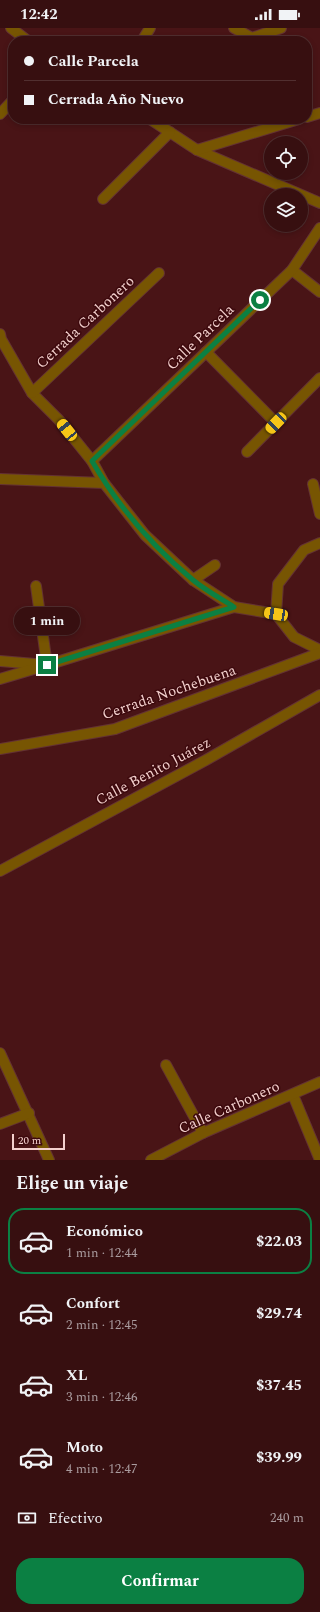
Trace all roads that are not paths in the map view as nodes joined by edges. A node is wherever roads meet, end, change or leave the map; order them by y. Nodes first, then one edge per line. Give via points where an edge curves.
1 (234, 28) edge
2 (281, 28) edge
3 (15, 29) edge
4 (23, 36) edge
5 (248, 36) edge
6 (258, 36) edge
7 (8, 105) edge
8 (0, 114) edge
9 (158, 124) edge
10 (283, 124) edge
11 (170, 132) junction
12 (197, 150) junction
13 (103, 199) dead end
14 (320, 203) edge
15 (320, 228) edge
16 (292, 270) junction
17 (159, 273) dead end
18 (320, 292) edge
19 (0, 334) edge
20 (206, 352) junction
21 (320, 378) edge
22 (32, 393) junction
23 (276, 423) junction
24 (247, 452) dead end
25 (92, 461) junction
26 (0, 479) edge
27 (104, 483) junction
28 (313, 484) dead end
29 (320, 514) edge
30 (320, 543) edge
31 (214, 565) dead end
32 (193, 580) junction
33 (36, 586) dead end
34 (234, 607) junction
35 (276, 614) junction
36 (320, 650) edge
37 (320, 653) edge
38 (0, 661) edge
39 (47, 665) junction
40 (0, 679) edge
41 (320, 695) edge
42 (0, 749) edge
43 (0, 871) edge
44 (0, 1053) edge
45 (166, 1065) dead end
46 (3, 1070) edge
47 (320, 1082) edge
48 (292, 1095) junction
49 (28, 1113) junction
50 (0, 1124) edge
51 (203, 1133) junction
52 (49, 1160) edge
53 (151, 1160) edge
54 (320, 1160) edge

1 - 5 street
2 - 6 street
3 - 4 street
7 - 8 street
9 - 11 street
10 - 12 street
11 - 12 street
11 - 13 street
12 - 14 street
15 - 16 street, Calle Parcela
16 - 18 street
16 - 20 street, Calle Parcela
17 - 22 street, Cerrada Carbonero
19 - 22 street
20 - 23 street
20 - 25 street, Calle Parcela
21 - 23 street
22 - 25 street via 59,420
23 - 24 street
25 - 27 street
26 - 27 street
27 - 32 street via 145,535
28 - 29 street
30 - 35 street via 304,550 278,584
31 - 32 street
32 - 34 street
33 - 39 street
34 - 35 street
34 - 39 street
35 - 36 street via 294,637
37 - 42 street, Cerrada Nochebuena via 115,729
38 - 39 street
39 - 40 street
41 - 43 street, Calle Benito Juárez via 206,760
44 - 46 street
45 - 51 street
46 - 49 street
47 - 48 street, Calle Carbonero
48 - 51 street, Calle Carbonero
48 - 54 street
49 - 50 street
49 - 52 street
51 - 53 street, Calle Carbonero

